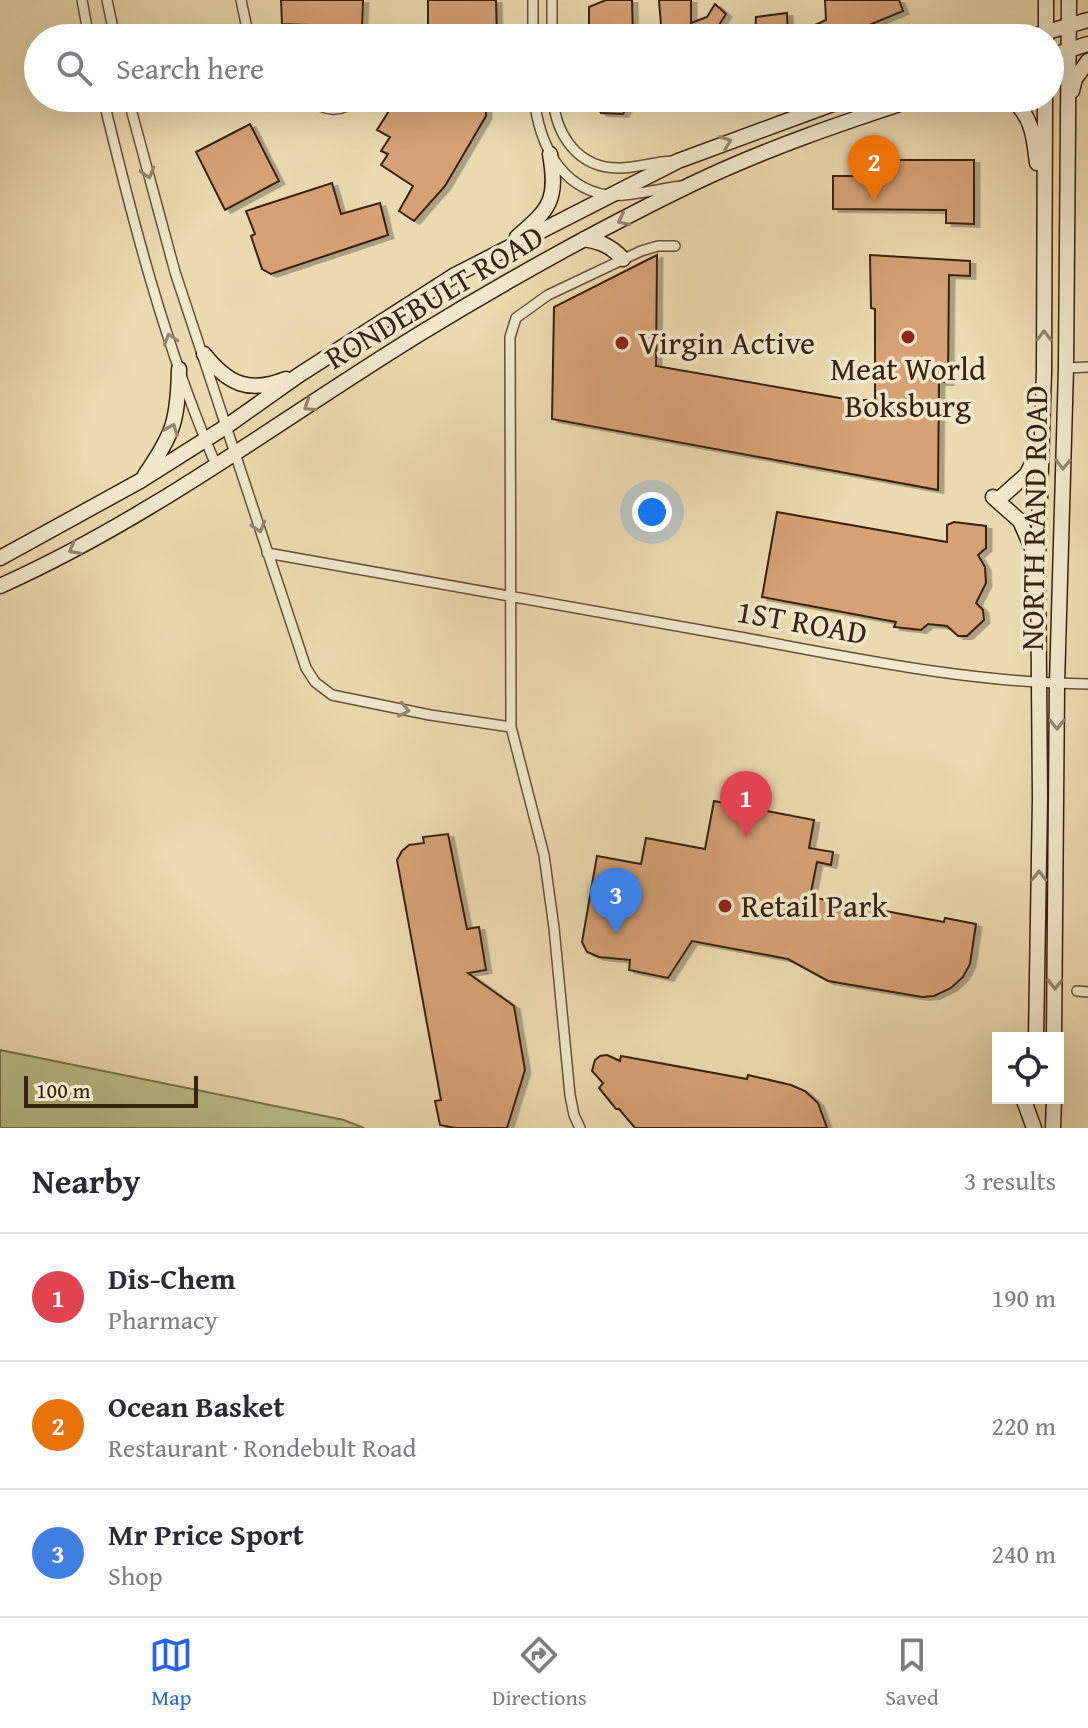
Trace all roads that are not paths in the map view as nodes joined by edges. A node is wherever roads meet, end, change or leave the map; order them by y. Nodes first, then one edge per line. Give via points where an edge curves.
1 (82, 0) edge
2 (107, 0) edge
3 (241, 0) edge
4 (552, 0) edge
5 (1046, 0) edge
6 (1069, 0) edge
7 (532, 2) edge
8 (1088, 20) edge
9 (86, 24) edge
10 (112, 24) edge
11 (246, 24) edge
12 (533, 24) edge
13 (552, 24) edge
14 (1046, 24) edge
15 (1068, 26) junction
16 (1064, 28) edge
17 (1088, 44) edge
18 (1068, 50) junction
19 (1064, 51) edge
20 (1088, 61) edge
21 (1068, 104) junction
22 (106, 112) edge
23 (132, 112) edge
24 (536, 112) edge
25 (556, 112) edge
26 (811, 112) edge
27 (878, 112) edge
28 (1026, 112) edge
29 (1045, 112) edge
30 (550, 154) junction
31 (678, 161) junction
32 (692, 184) junction
33 (608, 196) junction
34 (1044, 203) junction
35 (584, 239) junction
36 (675, 246) dead end
37 (501, 251) junction
38 (623, 259) junction
39 (204, 354) junction
40 (1088, 367) edge
41 (1066, 368) junction
42 (179, 369) junction
43 (299, 375) junction
44 (227, 426) junction
45 (205, 439) junction
46 (1041, 445) junction
47 (236, 452) junction
48 (216, 465) junction
49 (140, 481) junction
50 (267, 553) junction
51 (0, 558) edge
52 (1038, 561) junction
53 (0, 586) edge
54 (509, 594) junction
55 (1038, 682) junction
56 (1057, 684) junction
57 (1088, 684) edge
58 (511, 727) junction
59 (1036, 1032) edge
60 (1054, 1032) edge
61 (1025, 1104) edge
62 (1035, 1104) edge
63 (1054, 1104) edge
64 (580, 1128) edge
65 (1034, 1128) edge
66 (1053, 1128) edge

1 - 9 street
2 - 10 street
3 - 11 street
4 - 13 street
5 - 14 main road
6 - 15 main road, NORTH RAND ROAD
7 - 12 street
8 - 15 main road
15 - 16 main road
15 - 18 main road, NORTH RAND ROAD
17 - 18 main road
18 - 19 main road
18 - 21 main road, NORTH RAND ROAD
20 - 21 main road via 1075,79
21 - 41 main road, NORTH RAND ROAD
42 -> 22 street
23 -> 39 street via 175,272
24 - 30 street
25 - 31 street via 570,147 602,167
31 -> 26 main road, RONDEBULT ROAD
27 - 32 main road, RONDEBULT ROAD
28 - 34 main road
29 - 34 main road, NORTH RAND ROAD
30 - 33 street via 569,177
30 - 37 main road via 549,203 542,216
31 - 33 main road, RONDEBULT ROAD
32 - 33 street
32 -> 35 main road, RONDEBULT ROAD
33 - 37 main road, RONDEBULT ROAD
46 -> 34 main road, NORTH RAND ROAD
35 - 38 main road via 603,243
35 -> 47 main road, RONDEBULT ROAD via 421,333
36 - 38 street via 658,246
37 - 43 main road, RONDEBULT ROAD
38 - 54 street via 548,295 523,311 512,326
39 - 43 main road via 219,372 241,384 262,387
39 - 44 street
40 - 41 street
41 -> 56 main road, NORTH RAND ROAD
42 - 45 street
49 -> 42 main road via 173,428
43 - 44 main road, RONDEBULT ROAD
44 - 45 main road, RONDEBULT ROAD
44 - 47 street
45 - 48 street
45 - 49 main road, RONDEBULT ROAD
46 - 52 main road, NORTH RAND ROAD
46 - 52 main road via 1027,474 996,498 1020,521
47 - 48 main road, RONDEBULT ROAD
47 -> 50 street
48 -> 53 main road, RONDEBULT ROAD via 143,512
49 - 51 main road, RONDEBULT ROAD
50 - 54 street, 1ST ROAD
50 -> 58 street via 306,668 324,690 353,700
52 - 55 main road, NORTH RAND ROAD
54 - 55 street, 1ST ROAD via 895,665
54 - 58 street
55 - 56 street, 1ST ROAD
59 -> 55 main road, NORTH RAND ROAD
56 - 57 street, 1ST ROAD
56 -> 60 main road, NORTH RAND ROAD
58 - 64 street via 544,855 570,1095
61 - 65 main road
62 - 65 main road
63 - 66 main road

